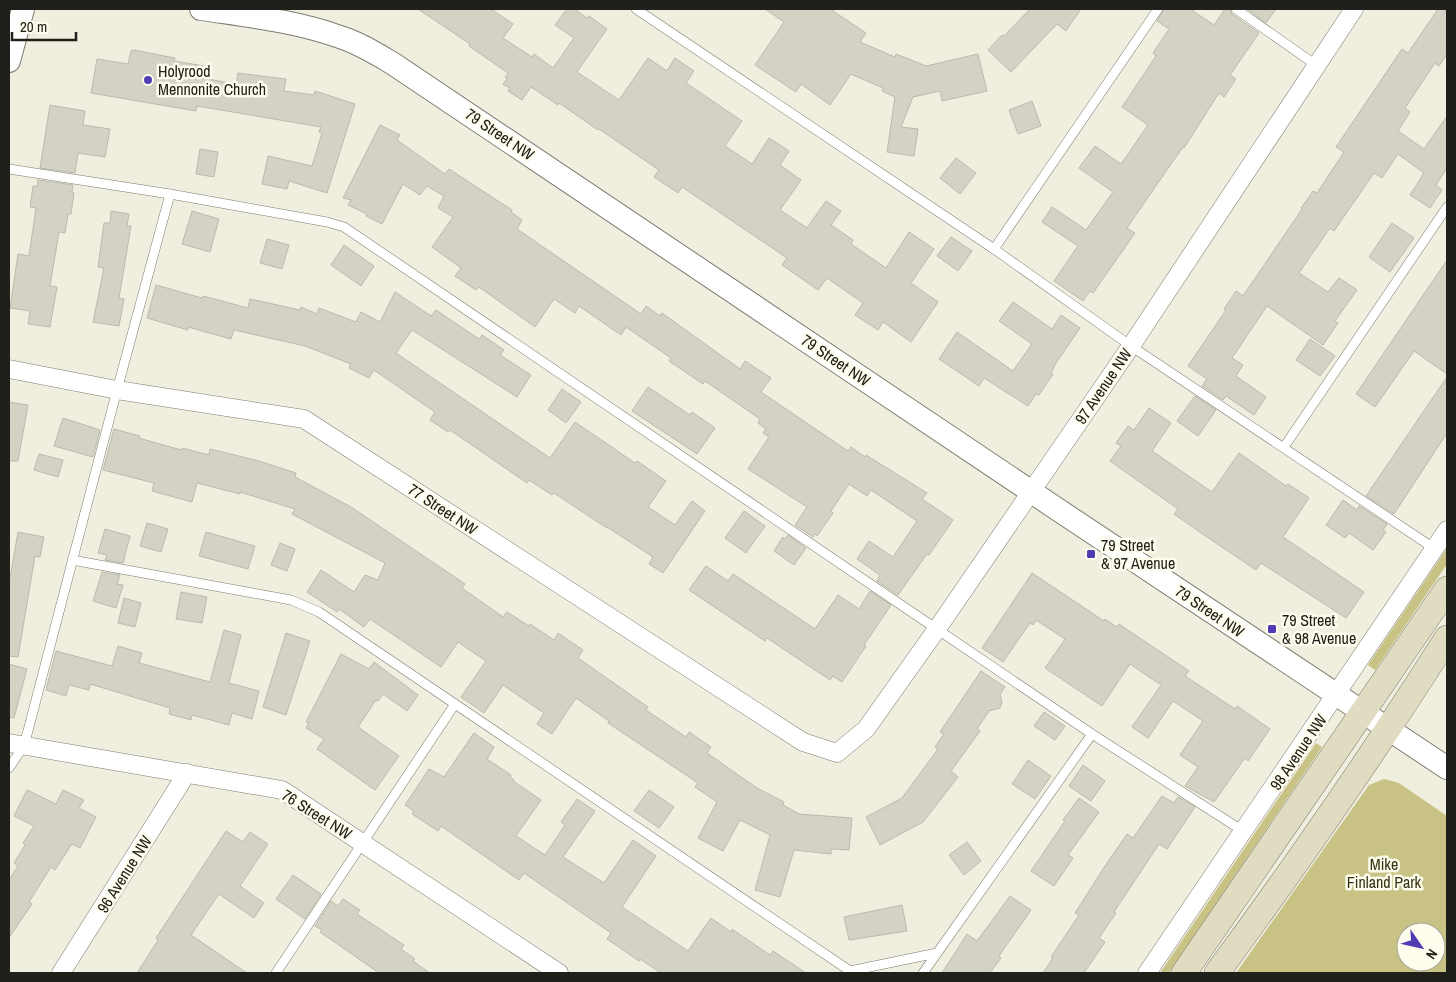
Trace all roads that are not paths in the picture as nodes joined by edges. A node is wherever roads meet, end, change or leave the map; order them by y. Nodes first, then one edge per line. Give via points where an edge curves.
1 (23, 9) edge
2 (201, 9) edge
3 (636, 9) edge
4 (1158, 9) edge
5 (1236, 9) edge
6 (1354, 9) edge
7 (9, 61) edge
8 (1316, 65) junction
9 (9, 169) edge
10 (170, 194) junction
11 (1447, 207) edge
12 (994, 249) junction
13 (1130, 346) junction
14 (9, 369) edge
15 (117, 390) junction
16 (1284, 447) junction
17 (1031, 491) junction
18 (1447, 530) edge
19 (1435, 549) junction
20 (72, 560) junction
21 (1447, 590) edge
22 (937, 629) junction
23 (1447, 638) edge
24 (1336, 695) junction
25 (455, 704) junction
26 (1362, 712) junction
27 (1389, 729) junction
28 (1092, 734) junction
29 (16, 744) edge
30 (837, 753) joint
31 (9, 768) edge
32 (1447, 768) edge
33 (187, 773) junction
34 (1243, 831) junction
35 (363, 843) junction
36 (937, 953) junction
37 (852, 972) edge
38 (61, 973) edge
39 (276, 973) edge
40 (559, 973) edge
41 (923, 973) edge
42 (1147, 973) edge
43 (1184, 973) edge
44 (1216, 973) edge

1 - 7 street
2 - 17 street, 79 Street NW via 301,25 367,48
3 - 12 lane
4 - 12 lane
5 - 8 lane
6 - 8 street, 97 Avenue NW
8 - 13 street, 97 Avenue NW
9 - 10 lane
10 - 15 lane
10 - 22 lane via 344,227
11 - 16 lane
12 - 13 lane
13 - 16 lane
13 - 17 street, 97 Avenue NW
14 - 15 street, 77 Street NW
15 - 20 lane
15 - 30 street, 77 Street NW via 304,419 803,742
16 - 19 lane
17 - 22 street, 97 Avenue NW
17 - 24 street, 79 Street NW
18 - 19 street, 98 Avenue NW
19 - 24 street, 98 Avenue NW
20 - 25 lane via 291,600 319,612
20 - 29 lane
21 - 26 main road, 98 Avenue NW
22 - 28 lane
22 - 30 street, 97 Avenue NW via 866,729
23 - 27 main road
24 - 26 street, 79 Street NW
24 - 34 street, 98 Avenue NW
25 - 35 lane
25 - 37 lane
26 - 27 street, 79 Street NW
26 - 43 main road, 98 Avenue NW
27 - 32 street, 79 Street NW
27 - 44 main road via 1277,892
28 - 34 lane
28 - 36 lane
29 - 31 lane
29 - 33 street, 76 Street NW
33 - 35 street, 76 Street NW via 282,790
33 - 38 street, 96 Avenue NW
34 - 42 street, 98 Avenue NW
35 - 39 lane
35 - 40 street, 76 Street NW
36 - 37 lane
36 - 41 lane

